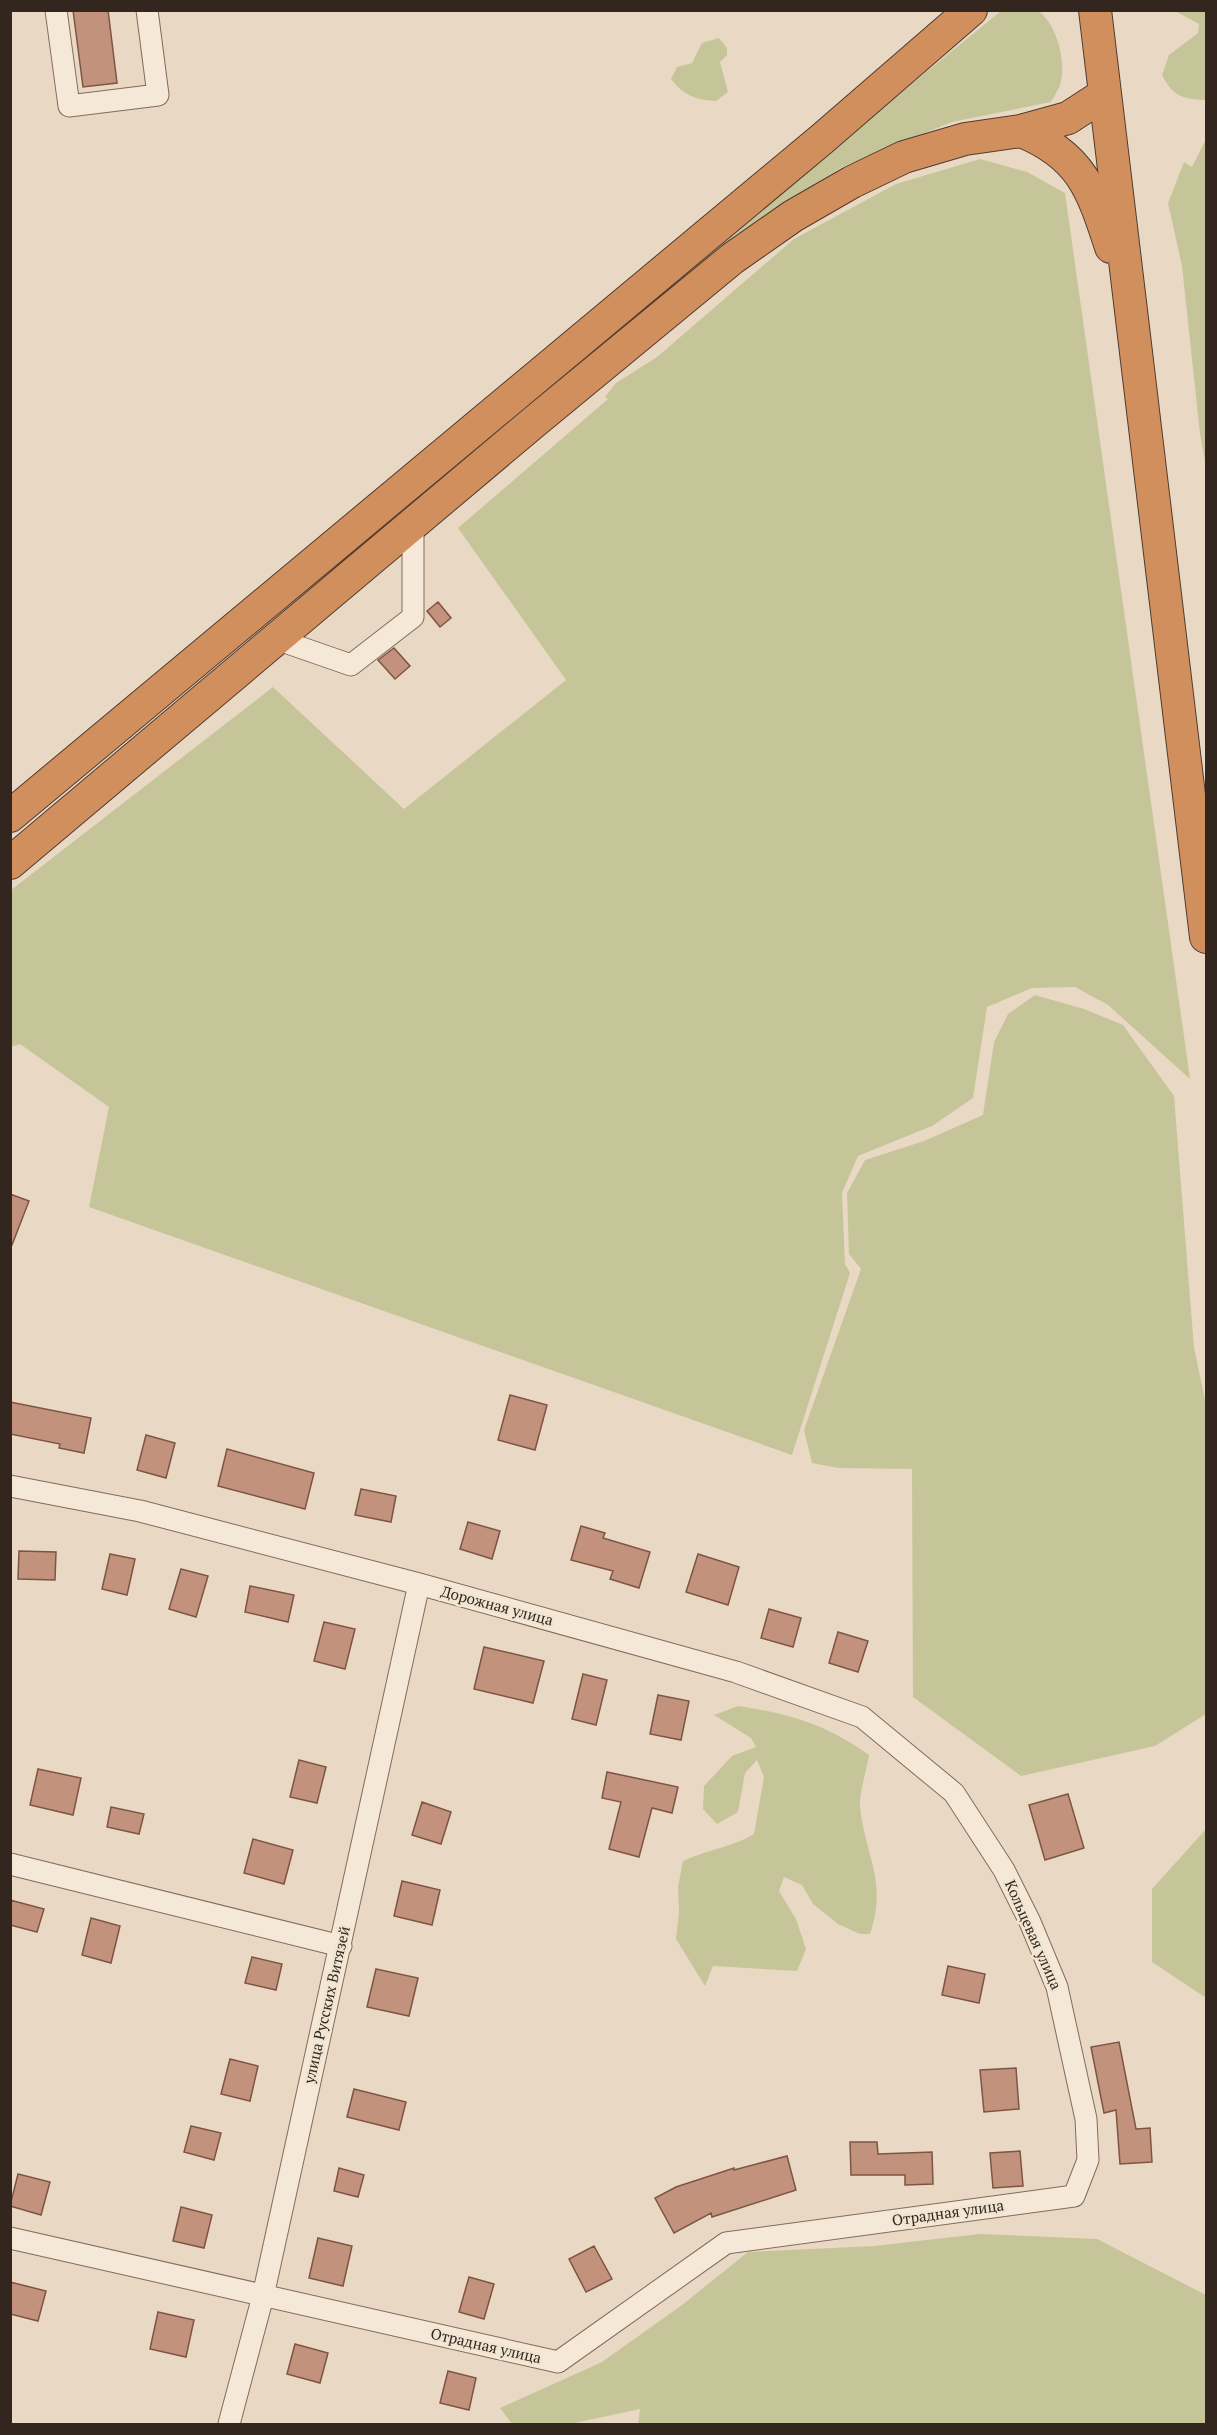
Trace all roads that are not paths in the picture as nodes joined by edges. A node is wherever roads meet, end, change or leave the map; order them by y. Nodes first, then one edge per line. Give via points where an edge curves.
1 (57, 10) edge
2 (147, 10) edge
3 (971, 10) edge
4 (1094, 12) edge
5 (1105, 94) junction
6 (1021, 130) junction
7 (1131, 307) junction
8 (413, 524) junction
9 (276, 639) junction
10 (10, 816) edge
11 (10, 863) edge
12 (1205, 920) edge
13 (10, 1486) edge
14 (419, 1584) junction
15 (954, 1793) joint
16 (10, 1864) edge
17 (341, 1946) junction
18 (1074, 2196) joint
19 (10, 2238) edge
20 (262, 2296) junction
21 (229, 2424) edge

1 - 2 street via 69,106 158,95
3 - 10 highway via 822,139
4 - 5 highway
5 - 6 highway via 1068,118
5 - 7 highway
6 - 7 highway via 1048,142 1066,156 1085,181
6 - 8 highway via 965,139 904,158 793,216 733,258
7 - 12 highway
8 - 9 highway
8 - 9 street via 413,617 351,665
9 - 11 highway
13 - 14 street, Дорожная улица via 140,1511
14 - 15 street, Дорожная улица via 736,1672 861,1717
14 - 17 street, улица Русских Витязей
15 - 18 street, Кольцевая улица via 1004,1870 1057,1987 1086,2119 1088,2160
16 - 17 street
17 - 20 street, улица Русских Витязей
18 - 20 street, Отрадная улица via 726,2243 558,2362
19 - 20 street, Отрадная улица
20 - 21 street, улица Русских Витязей

